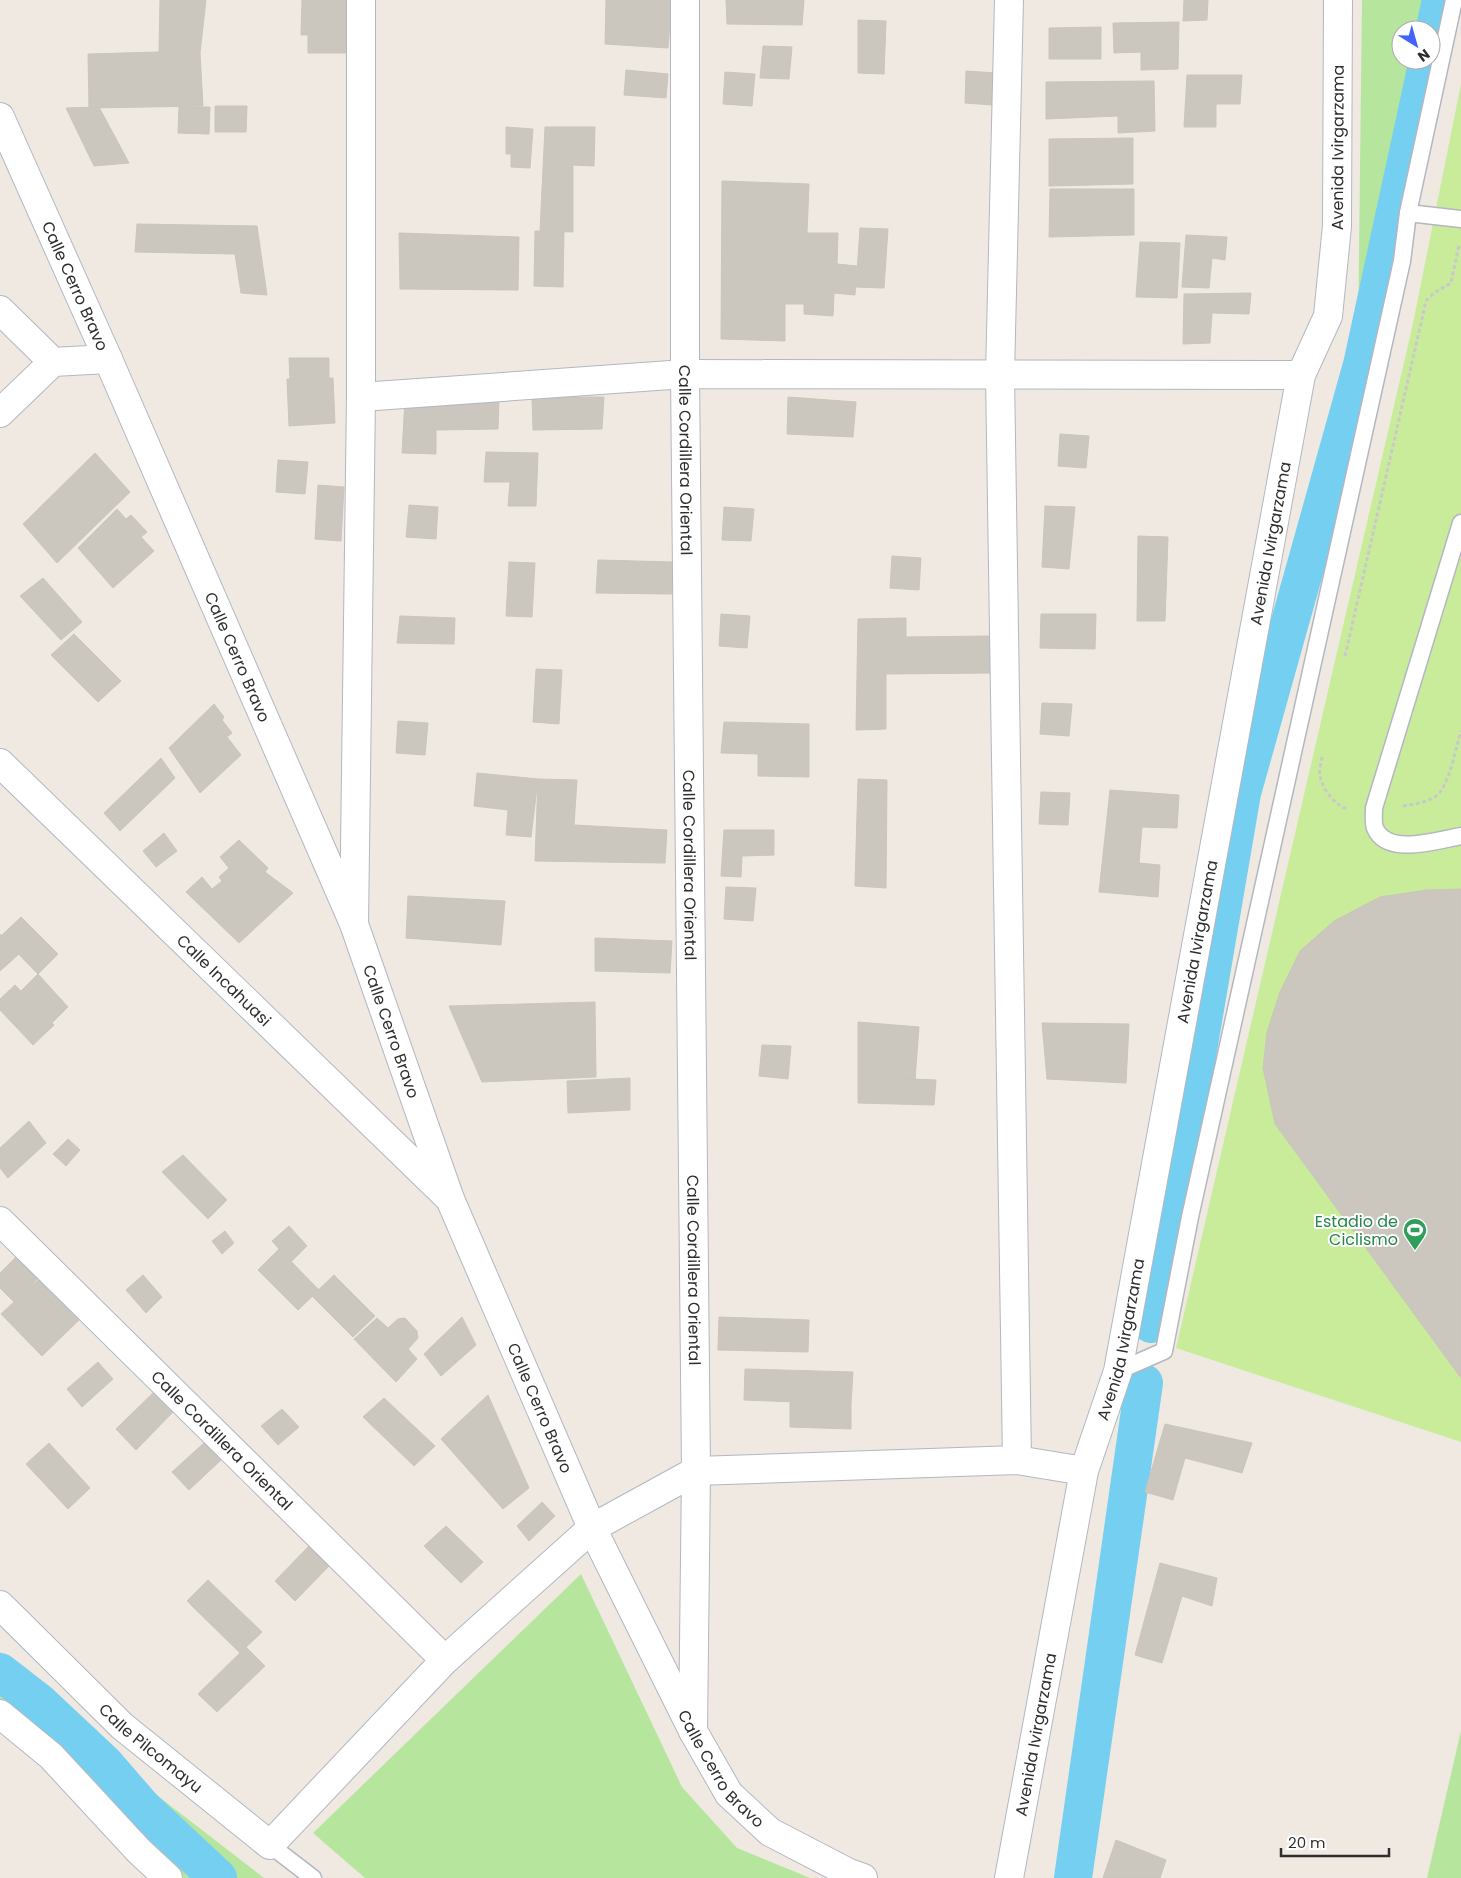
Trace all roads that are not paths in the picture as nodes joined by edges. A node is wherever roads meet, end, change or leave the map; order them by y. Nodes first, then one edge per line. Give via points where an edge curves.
1 (361, 0) edge
2 (684, 0) edge
3 (1009, 0) edge
4 (1338, 0) edge
5 (1454, 0) edge
6 (0, 117) edge
7 (1408, 212) junction
8 (1461, 219) edge
9 (0, 310) edge
10 (108, 359) junction
11 (53, 362) junction
12 (686, 374) junction
13 (1000, 375) junction
14 (1301, 376) junction
15 (361, 397) junction
16 (0, 413) edge
17 (1461, 523) edge
18 (0, 763) edge
19 (1461, 836) edge
20 (354, 924) junction
21 (450, 1199) junction
22 (0, 1221) edge
23 (1118, 1371) junction
24 (1017, 1460) junction
25 (696, 1471) junction
26 (1084, 1471) junction
27 (592, 1528) junction
28 (0, 1605) edge
29 (445, 1660) junction
30 (0, 1714) edge
31 (693, 1731) junction
32 (270, 1845) junction
33 (168, 1878) edge
34 (313, 1878) edge
35 (863, 1878) edge
36 (1009, 1878) edge

1 - 15 street
2 - 12 street, Calle Cordillera Oriental
3 - 13 street
4 - 14 street, Avenida Ivirgarzama via 1337,226 1328,316
5 - 7 lane
6 - 10 street, Calle Cerro Bravo
7 - 8 lane
7 - 23 lane via 1402,261 1192,1207 1164,1351
9 - 11 street
10 - 11 street
10 - 20 street, Calle Cerro Bravo
11 - 16 street
12 - 13 street
12 - 15 street
12 - 25 street, Calle Cordillera Oriental
13 - 14 street
13 - 24 street
14 - 23 street, Avenida Ivirgarzama
15 - 20 street
17 - 19 lane via 1374,808 1374,827 1383,840 1403,846
18 - 21 street, Calle Incahuasi
20 - 21 street, Calle Cerro Bravo
21 - 27 street, Calle Cerro Bravo
22 - 29 street, Calle Cordillera Oriental
23 - 26 street, Avenida Ivirgarzama
24 - 25 street
24 - 26 street
25 - 27 street
25 - 31 street, Calle Cordillera Oriental
26 - 36 street, Avenida Ivirgarzama
27 - 29 street
27 - 31 street, Calle Cerro Bravo
28 - 32 street, Calle Pilcomayu via 122,1726
29 - 32 street
30 - 33 street via 51,1756
31 - 35 street, Calle Cerro Bravo via 728,1794 770,1832
32 - 34 lane, Calle Pilcomayu

